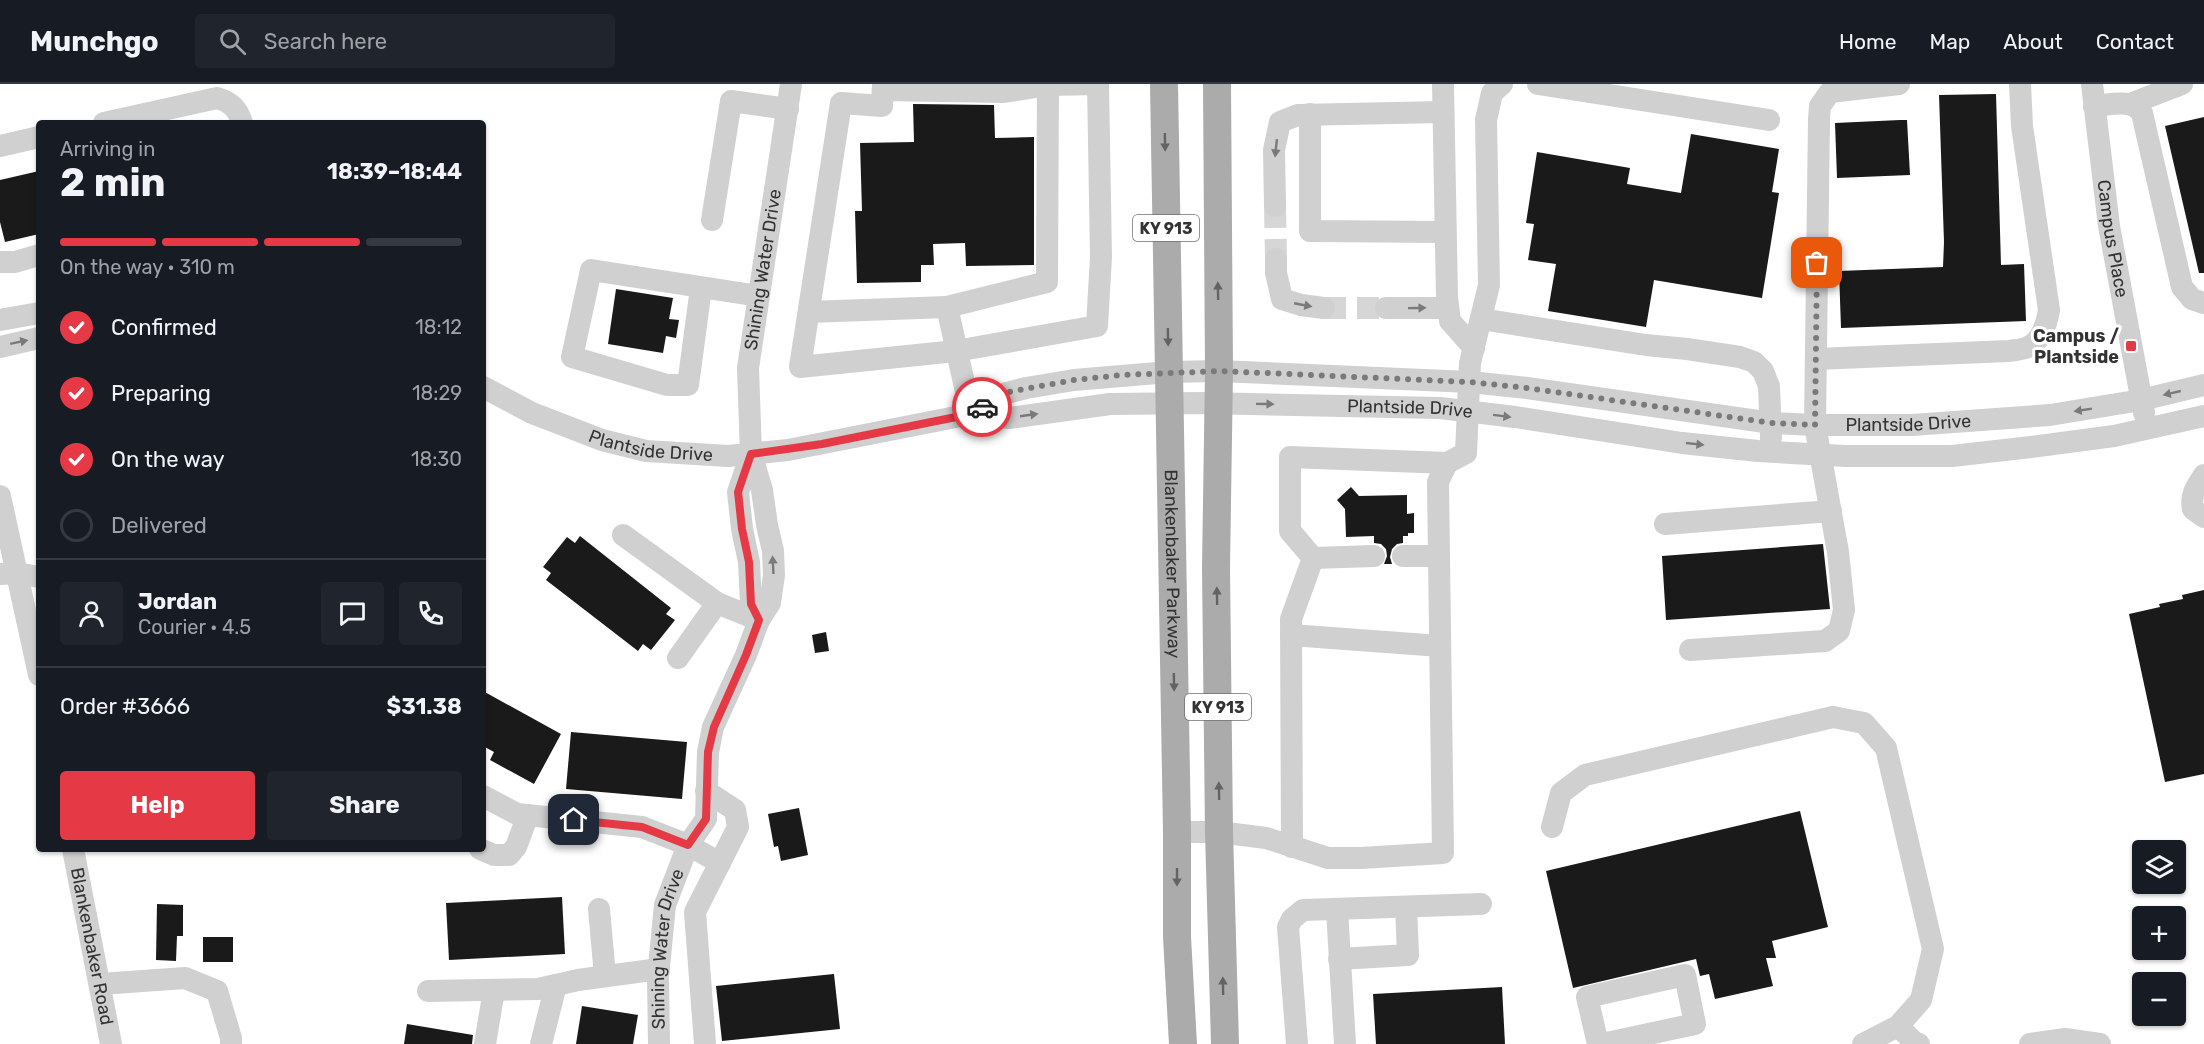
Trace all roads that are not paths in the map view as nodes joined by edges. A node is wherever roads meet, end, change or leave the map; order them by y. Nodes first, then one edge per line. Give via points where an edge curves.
1 (792, 84) edge
2 (1164, 84) edge
3 (1217, 84) edge
4 (1443, 84) edge
5 (1502, 84) edge
6 (1538, 84) edge
7 (1899, 84) edge
8 (2020, 84) edge
9 (2182, 84) edge
10 (1048, 85) edge
11 (883, 87) edge
12 (2093, 95) edge
13 (2130, 104) junction
14 (788, 109) junction
15 (1442, 112) junction
16 (1310, 114) junction
17 (118, 120) edge
18 (241, 120) edge
19 (1769, 120) dead end
20 (36, 138) edge
21 (0, 146) edge
22 (1275, 206) tunnel mouth
23 (712, 220) dead end
24 (1445, 232) junction
25 (36, 256) edge
26 (1276, 259) tunnel mouth
27 (0, 262) edge
28 (701, 288) junction
29 (759, 296) junction
30 (2204, 303) edge
31 (946, 307) junction
32 (1324, 308) tunnel mouth
33 (1386, 308) tunnel mouth
34 (1448, 308) junction
35 (809, 312) junction
36 (36, 314) edge
37 (1480, 319) junction
38 (0, 320) edge
39 (36, 339) edge
40 (0, 347) edge
41 (1474, 348) junction
42 (956, 351) junction
43 (1816, 359) junction
44 (1220, 371) junction
45 (1169, 372) junction
46 (1470, 382) junction
47 (2204, 385) edge
48 (486, 388) edge
49 (2141, 400) junction
50 (1625, 402) junction
51 (1169, 403) junction
52 (1219, 403) junction
53 (1468, 412) junction
54 (971, 414) junction
55 (2204, 416) edge
56 (1772, 423) junction
57 (1815, 425) junction
58 (2147, 429) junction
59 (1620, 433) junction
60 (1771, 452) junction
61 (751, 454) junction
62 (1821, 455) junction
63 (1447, 464) junction
64 (2204, 475) edge
65 (0, 496) edge
66 (1831, 511) junction
67 (2204, 517) edge
68 (1665, 524) dead end
69 (623, 535) dead end
70 (1374, 556) dead end
71 (1403, 556) dead end
72 (1439, 556) junction
73 (1313, 558) junction
74 (8, 574) edge
75 (36, 577) edge
76 (717, 603) junction
77 (759, 620) junction
78 (1291, 635) junction
79 (1440, 646) junction
80 (1690, 650) dead end
81 (678, 658) dead end
82 (36, 665) edge
83 (706, 790) junction
84 (486, 798) edge
85 (528, 815) junction
86 (1552, 828) dead end
87 (1177, 832) junction
88 (1219, 832) junction
89 (688, 845) junction
90 (1292, 847) junction
91 (74, 852) edge
92 (486, 852) edge
93 (720, 863) junction
94 (1481, 904) dead end
95 (1406, 907) junction
96 (599, 909) dead end
97 (1337, 910) junction
98 (1339, 960) junction
99 (659, 969) junction
100 (605, 976) junction
101 (100, 984) junction
102 (556, 985) junction
103 (494, 990) junction
104 (428, 991) dead end
105 (1898, 1026) junction
106 (111, 1044) edge
107 (231, 1044) edge
108 (485, 1044) edge
109 (541, 1044) edge
110 (659, 1044) edge
111 (705, 1044) edge
112 (1183, 1044) edge
113 (1225, 1044) edge
114 (1297, 1044) edge
115 (1345, 1044) edge
116 (1600, 1044) edge
117 (1863, 1044) edge
118 (1918, 1044) edge
119 (2030, 1044) edge
120 (2100, 1044) edge

1 - 14 street, Shining Water Drive
2 -> 45 main road, Blankenbaker Parkway / KY 913
44 -> 3 main road, KY 913
4 - 15 street
5 - 37 street via 1492,93 1486,120 1489,285
6 - 19 street
7 - 43 street via 1830,92 1820,106
8 - 43 street via 2022,126 2049,310 2036,341 2008,351
9 - 13 street
10 - 11 street via 1004,92
10 - 31 street via 1047,282
10 - 42 street via 1098,84 1101,257 1097,326
11 - 35 street via 882,106 841,103
12 - 13 street
12 - 49 street, Campus Place via 2109,226
13 - 30 street via 2139,108 2145,123 2182,287 2192,299
14 - 23 street via 731,101
14 - 29 street, Shining Water Drive
15 - 16 street
15 - 24 street
16 -> 22 street via 1280,122 1274,150
16 - 24 street via 1310,231
17 - 18 street via 217,98 230,102
20 - 21 street
24 - 34 street
25 - 27 street
26 -> 32 street via 1282,299
28 - 28 street via 591,270 572,357 667,385 687,385
28 - 29 street
29 - 61 street, Shining Water Drive via 748,368
31 - 35 street
31 - 42 street
33 -> 34 street
34 - 41 street via 1450,321
35 - 42 street via 800,367
36 - 38 street
37 - 41 street
37 - 56 street via 1740,357 1754,362 1763,371 1769,386
40 -> 39 street
41 - 46 street
42 - 54 street
43 - 57 street
44 - 45 street, Plantside Drive
44 - 46 street, Plantside Drive
44 - 52 main road, KY 913
45 - 51 main road, Blankenbaker Parkway / KY 913
45 - 54 street, Plantside Drive via 1026,388 1003,393
46 - 50 street, Plantside Drive
46 - 53 street
47 -> 49 street, Plantside Drive
48 - 61 street, Plantside Drive via 558,424 646,451
49 -> 57 street, Plantside Drive via 1991,420
49 - 58 street, Campus Place
50 - 56 street, Plantside Drive
50 - 59 street
51 - 52 street, Plantside Drive
54 -> 51 street, Plantside Drive via 1009,418 1110,404
51 -> 87 main road, Blankenbaker Parkway / KY 913
52 -> 53 street, Plantside Drive
88 -> 52 main road, KY 913
53 -> 59 street, Plantside Drive
53 - 63 street via 1466,453
54 - 61 street, Plantside Drive
55 - 58 street, Plantside Drive
56 - 57 street, Plantside Drive
56 - 60 street
57 - 62 street
58 - 62 street, Plantside Drive via 1952,456
59 -> 60 street, Plantside Drive
60 - 62 street, Plantside Drive
61 - 77 street, Shining Water Drive via 773,551 770,603
62 - 66 street
63 - 72 street via 1438,482
63 - 73 street via 1290,457 1290,531
64 - 67 street via 2191,499 2193,509
65 - 74 street
66 - 68 street
66 - 80 street via 1844,610 1839,631 1825,641
69 - 76 street
70 - 73 street
71 - 72 street
72 - 79 street
73 - 78 street via 1291,619
74 - 75 street
74 - 82 street
76 - 77 street
76 - 81 street
77 - 83 street, Shining Water Drive via 714,727
78 - 79 street
78 - 90 street
79 - 90 street via 1443,853 1328,858
83 - 89 street, Shining Water Drive via 706,819
83 - 93 street via 735,810 738,827
84 - 85 street via 517,814
85 - 89 street via 642,827
85 - 92 street via 509,855
86 - 105 street via 1561,793 1586,775 1833,717 1864,723 1886,748 1933,949 1921,1000
87 - 88 street
87 -> 112 main road, Blankenbaker Parkway / KY 913
88 - 90 street via 1266,838
113 -> 88 main road, KY 913
89 - 93 street
89 - 99 street, Shining Water Drive via 665,904
91 - 101 street, Blankenbaker Road
93 - 111 street via 695,912
94 - 95 street
95 - 97 street
95 - 98 street via 1408,956
96 - 100 street
97 - 98 street
97 - 114 street via 1304,910 1288,927
98 - 115 street
99 - 100 street
99 - 110 street, Shining Water Drive
100 - 102 street
101 - 106 street, Blankenbaker Road
101 - 107 street via 185,978 217,991
102 - 103 street
102 - 109 street
103 - 104 street
103 - 108 street
105 - 117 street
105 - 118 street
116 - 116 street via 1587,997 1685,975 1695,1024
119 - 120 street via 2065,1039

